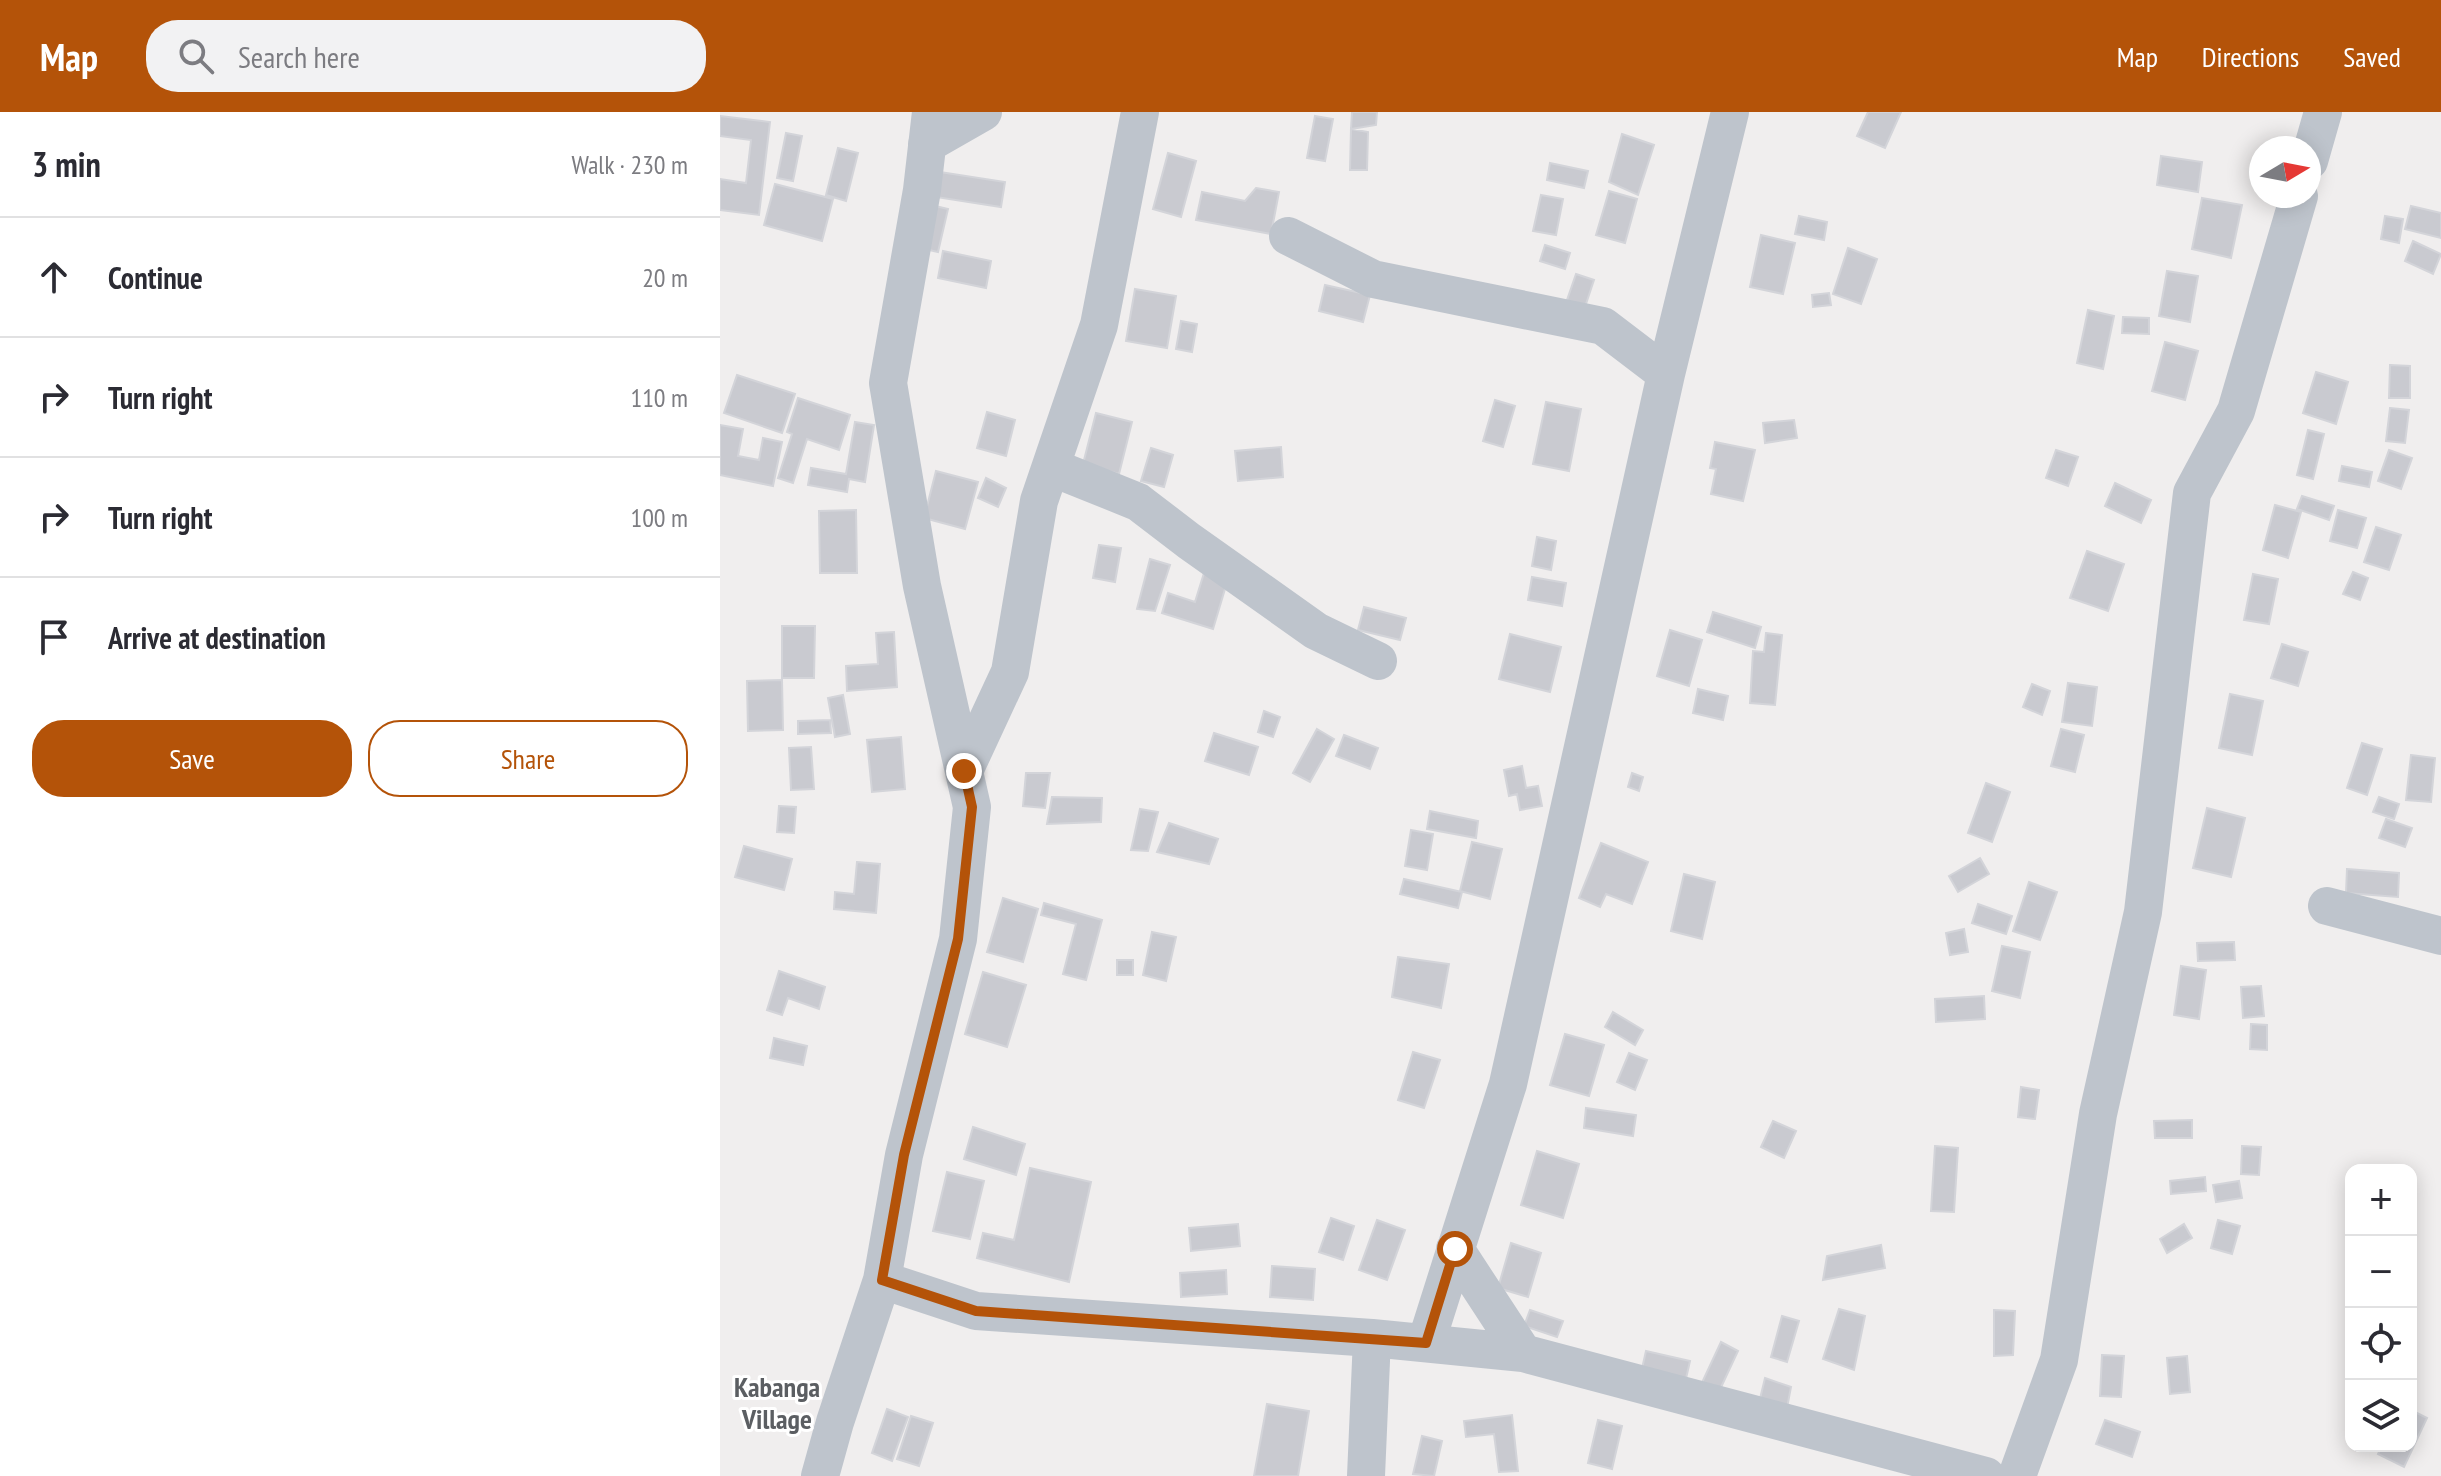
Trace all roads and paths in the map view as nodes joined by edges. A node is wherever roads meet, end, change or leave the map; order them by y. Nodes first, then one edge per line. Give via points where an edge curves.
1 (983, 112) edge
2 (1140, 112) edge
3 (1730, 112) edge
4 (2323, 112) edge
5 (929, 128) edge
6 (2316, 136) edge
7 (2295, 208) edge
8 (1288, 236) dead end
9 (1666, 374) junction
10 (1051, 467) junction
11 (1378, 661) dead end
12 (964, 771) junction
13 (2327, 906) dead end
14 (2441, 936) edge
15 (1455, 1249) junction
16 (882, 1280) junction
17 (1372, 1338) junction
18 (1426, 1343) junction
19 (1523, 1353) junction
20 (820, 1476) edge
21 (1366, 1476) edge
22 (1986, 1476) edge
23 (2017, 1476) edge

1 - 5 street
2 - 10 street via 1099,325
3 - 9 street
4 - 6 street
5 - 12 street via 888,383 922,586
7 - 23 street via 2236,411 2192,493 2143,912 2098,1114 2059,1360
8 - 9 street via 1373,279 1603,326
9 - 15 street via 1508,1084
10 - 11 street via 1138,502 1316,631
10 - 12 street via 1039,501 1010,672
12 - 16 street via 972,807 958,939 904,1155
13 - 14 street
15 - 18 street
15 - 19 street
16 - 17 street via 976,1311
16 - 20 street
17 - 18 street
17 - 21 street
18 - 19 street
19 - 22 street

